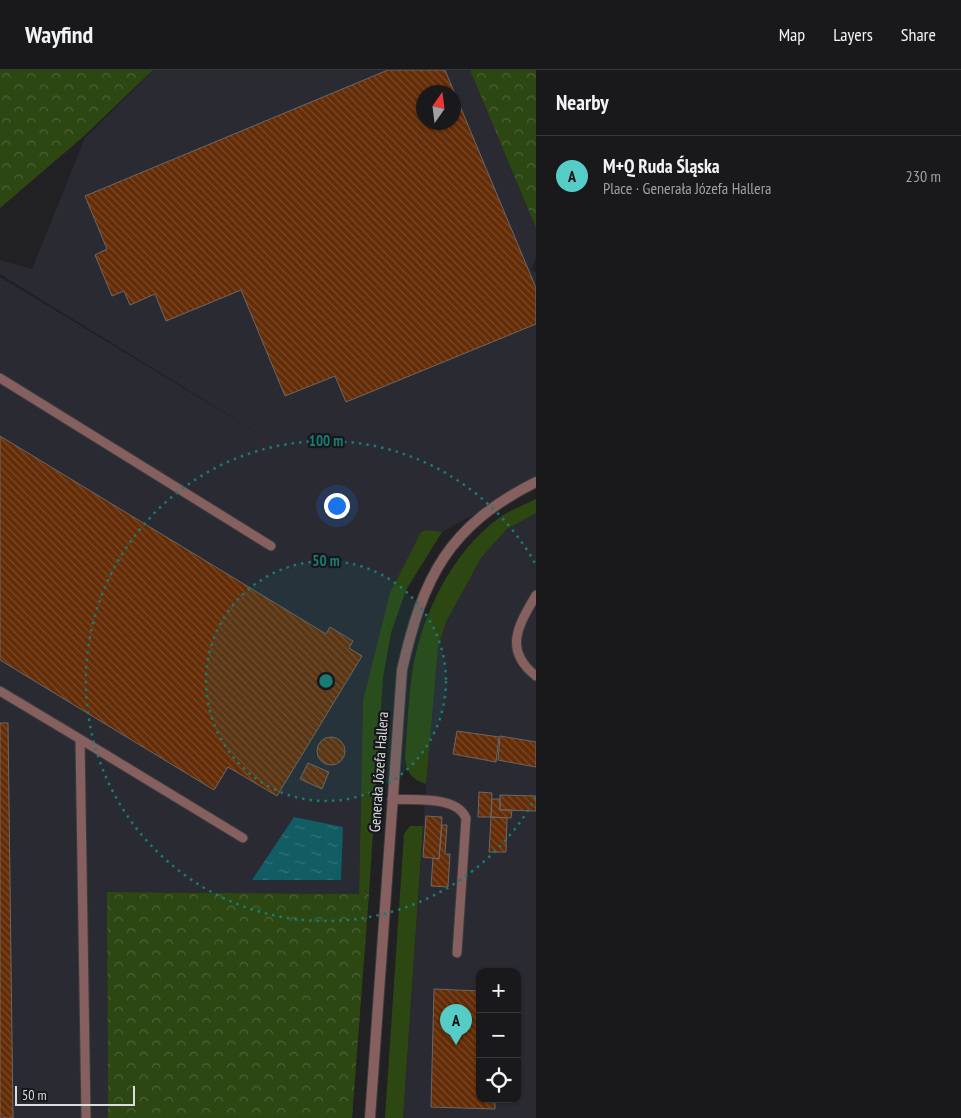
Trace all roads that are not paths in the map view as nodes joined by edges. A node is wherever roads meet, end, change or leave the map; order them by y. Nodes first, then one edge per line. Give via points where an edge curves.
1 (0, 378) edge
2 (536, 482) edge
3 (271, 546) dead end
4 (536, 595) edge
5 (536, 676) edge
6 (0, 691) edge
7 (80, 739) junction
8 (392, 799) junction
9 (243, 838) dead end
10 (457, 953) dead end
11 (86, 1118) edge
12 (370, 1118) edge

1 - 3 lane
2 - 8 street, Generała Józefa Hallera via 493,507 470,525 452,546 424,592 412,625 402,670
4 - 5 lane via 517,635 516,654
6 - 7 lane
7 - 9 lane
7 - 11 lane
8 - 10 lane via 449,803 463,811 466,818
8 - 12 street, Generała Józefa Hallera

